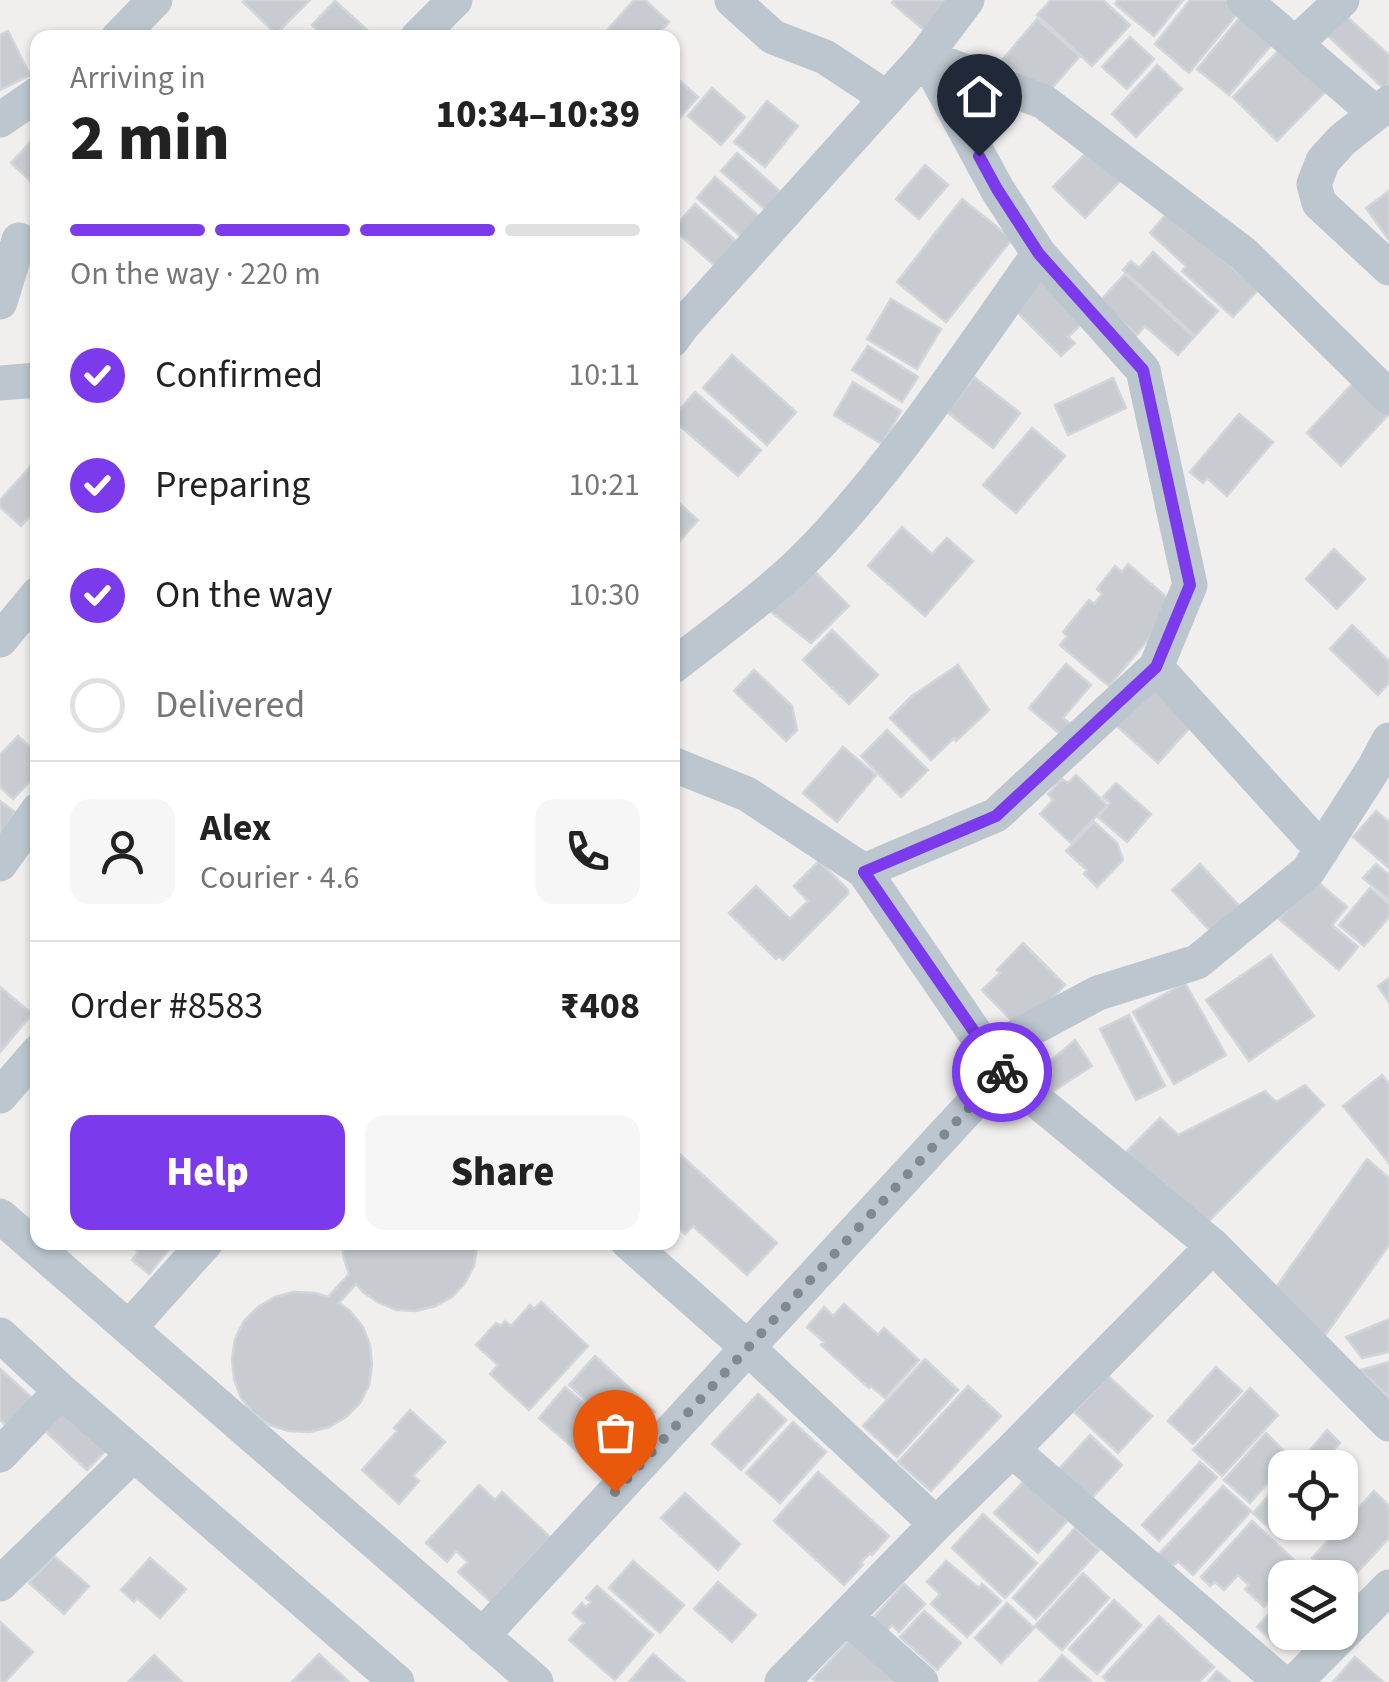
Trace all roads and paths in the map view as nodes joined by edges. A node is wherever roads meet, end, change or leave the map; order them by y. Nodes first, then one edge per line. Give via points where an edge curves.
1 (155, 0) edge
2 (455, 0) edge
3 (732, 0) edge
4 (967, 0) edge
5 (1244, 0) edge
6 (1342, 0) edge
7 (126, 30) edge
8 (426, 30) edge
9 (1295, 44) junction
10 (926, 56) junction
11 (887, 98) junction
12 (30, 99) edge
13 (1382, 108) edge
14 (0, 120) edge
15 (19, 238) edge
16 (1039, 254) junction
17 (1389, 268) edge
18 (0, 302) edge
19 (680, 329) edge
20 (30, 380) edge
21 (0, 382) edge
22 (1389, 398) edge
23 (30, 604) edge
24 (0, 640) edge
25 (680, 661) edge
26 (1156, 667) junction
27 (1389, 740) edge
28 (680, 767) edge
29 (30, 821) edge
30 (1322, 850) junction
31 (0, 864) edge
32 (864, 872) junction
33 (30, 1061) edge
34 (995, 1062) junction
35 (0, 1096) edge
36 (0, 1216) edge
37 (30, 1242) edge
38 (1214, 1246) junction
39 (40, 1250) edge
40 (199, 1250) edge
41 (637, 1250) edge
42 (130, 1327) junction
43 (0, 1335) edge
44 (748, 1348) junction
45 (60, 1391) junction
46 (1389, 1424) edge
47 (1012, 1450) junction
48 (134, 1454) junction
49 (0, 1455) edge
50 (936, 1524) junction
51 (0, 1584) edge
52 (1389, 1586) edge
53 (846, 1616) junction
54 (482, 1636) junction
55 (397, 1682) edge
56 (536, 1682) edge
57 (782, 1682) edge
58 (921, 1682) edge
59 (1281, 1682) edge
60 (1295, 1682) edge

1 - 7 street
2 - 8 street
3 - 11 street via 772,37 825,58
4 - 10 street
5 - 9 street
6 - 9 street
9 - 13 street
10 - 11 street
10 - 16 street
10 - 22 street via 1044,102 1244,254
11 - 19 street
12 - 14 street
13 - 17 street via 1322,161 1314,184 1320,203
15 - 18 street
16 - 25 street via 860,500 814,549
16 - 26 street via 1143,370 1190,585
20 - 21 street
23 - 24 street
26 - 30 street
26 - 32 street via 996,816
27 - 30 street
28 - 32 street via 748,794
29 - 31 street
30 - 34 street via 1308,871 1197,962 1098,993
32 - 34 street
33 - 35 street
34 - 38 street
34 - 44 street
36 - 37 street
38 - 46 street
38 - 47 street
39 - 42 street
40 - 42 street
41 - 44 street
42 - 54 street
43 - 45 street
44 - 50 street
44 - 54 street
45 - 48 street
45 - 49 street
47 - 50 street
47 - 59 street
48 - 51 street
48 - 55 street
50 - 53 street
52 - 60 street
53 - 57 street
53 - 58 street
54 - 56 street

